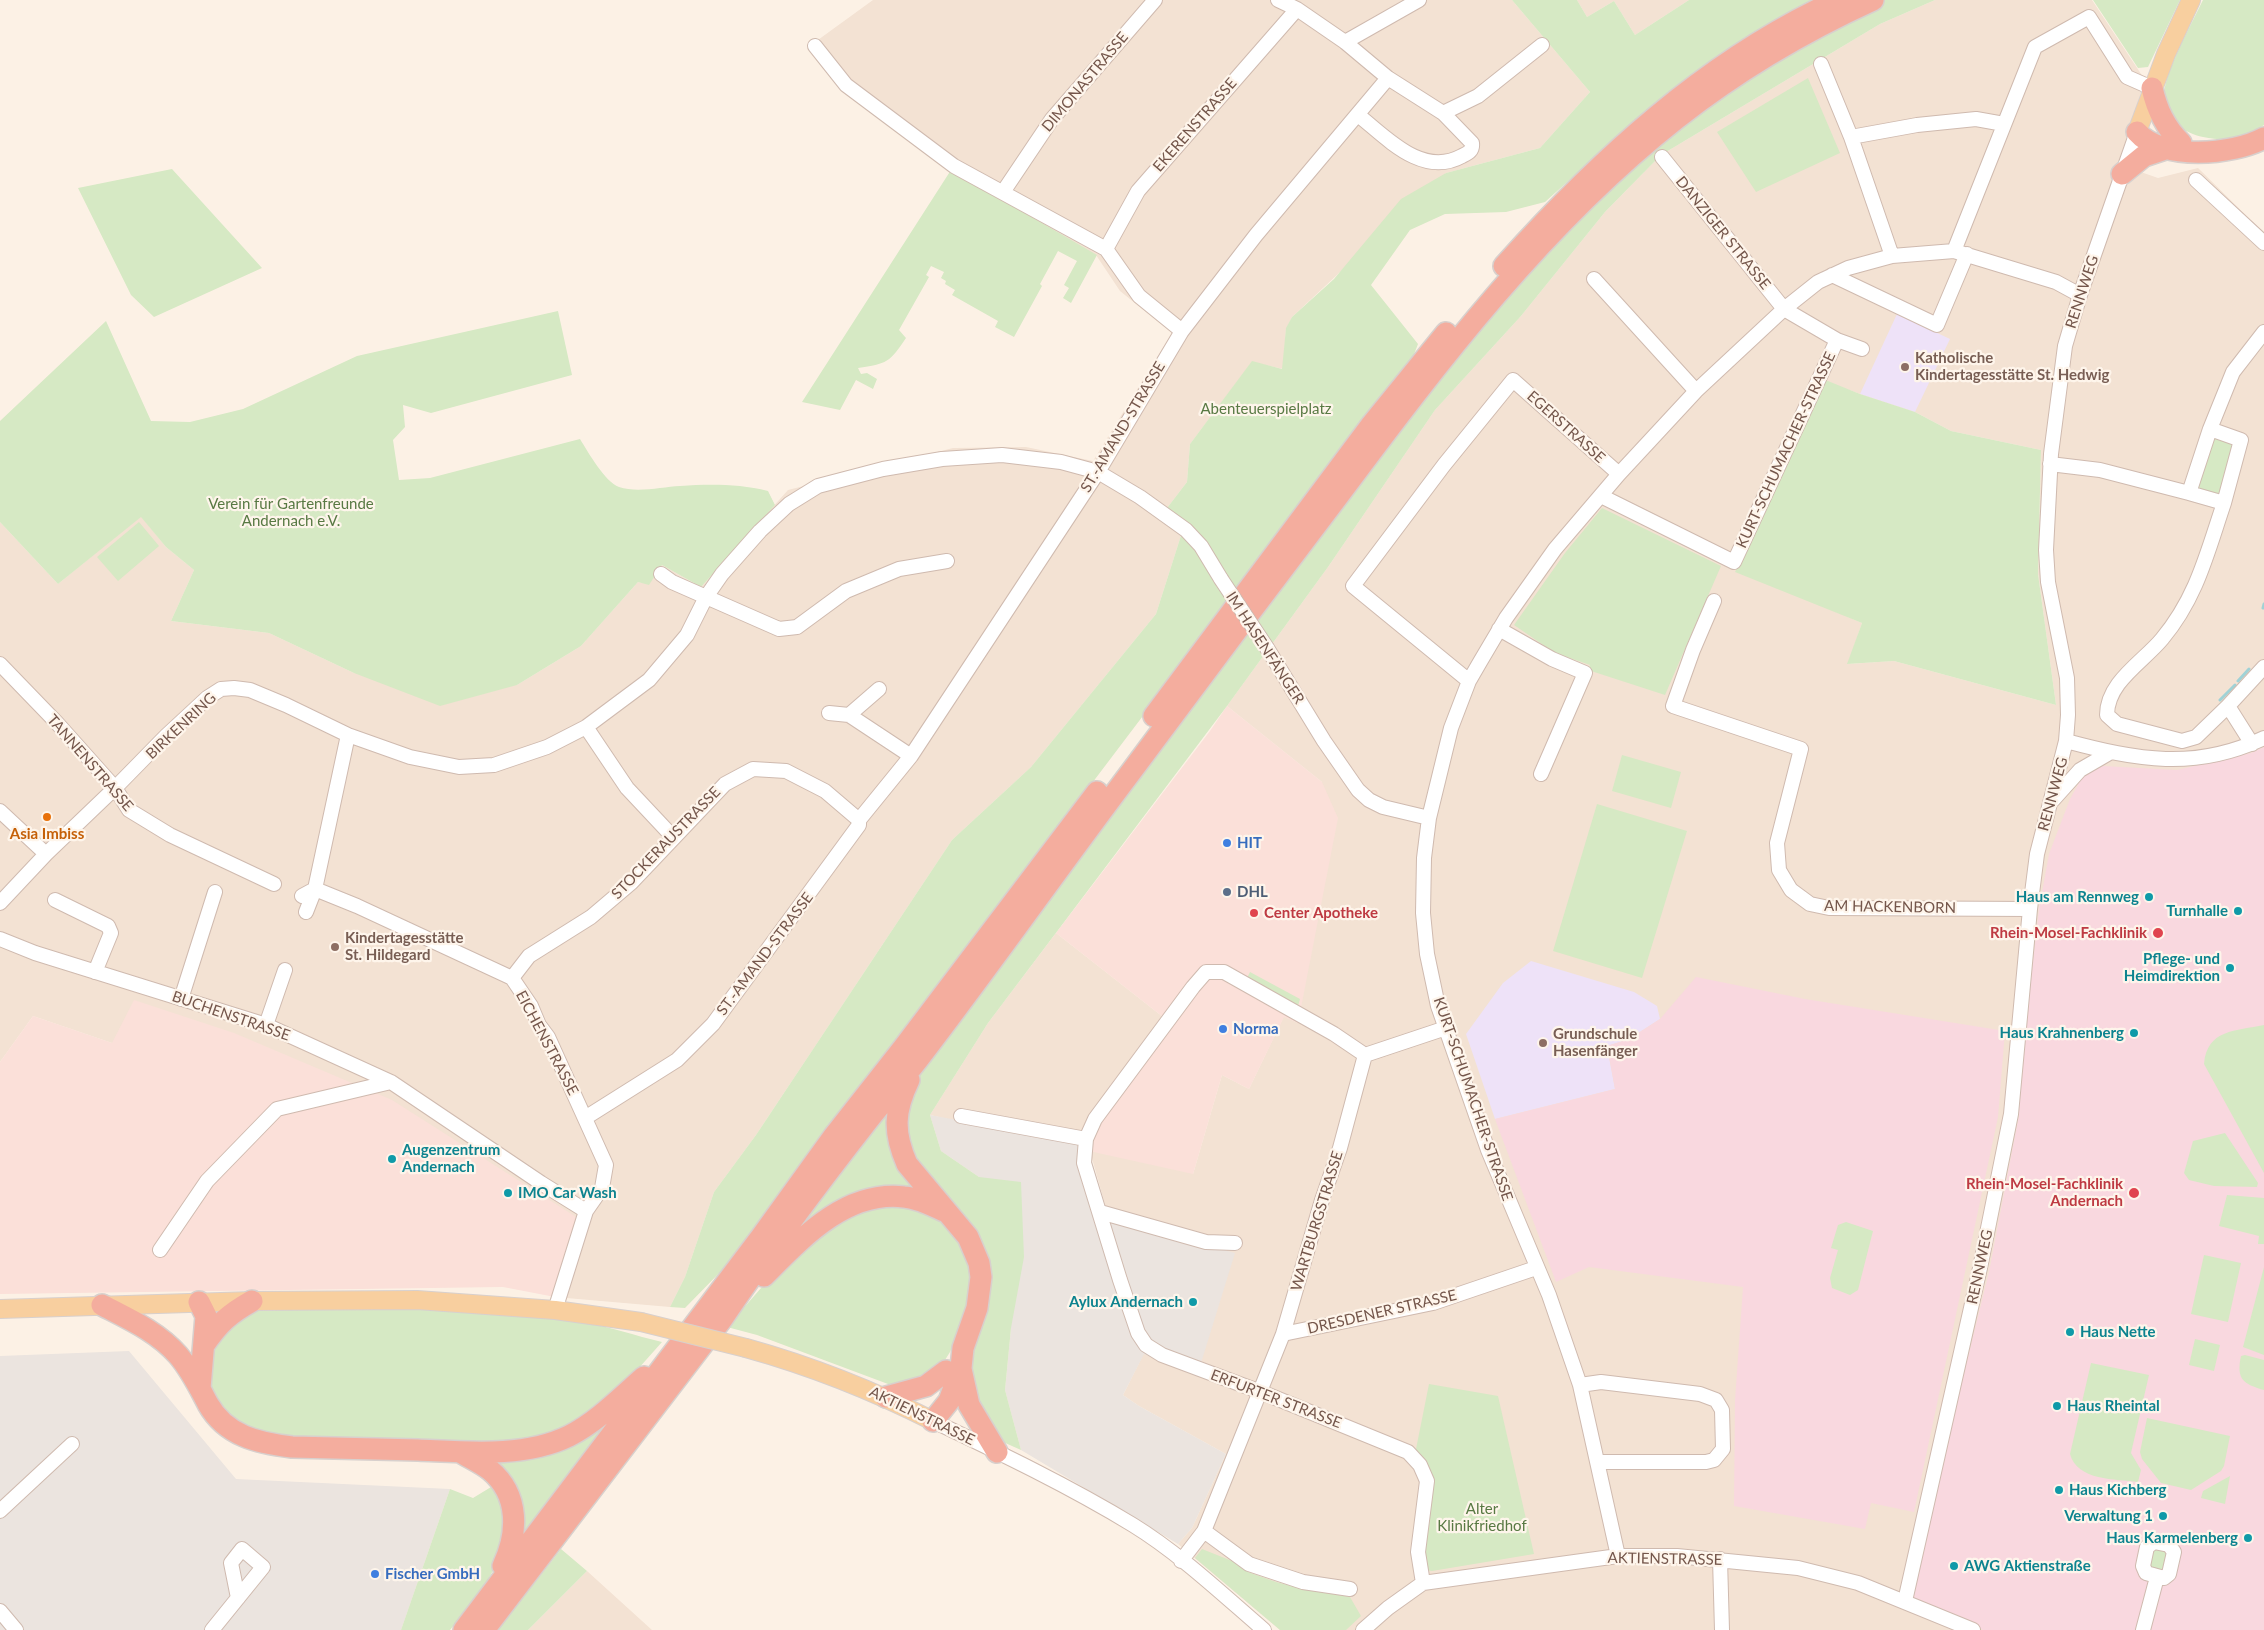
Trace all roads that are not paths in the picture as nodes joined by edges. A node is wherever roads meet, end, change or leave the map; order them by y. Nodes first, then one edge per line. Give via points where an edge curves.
1 (1155, 0) edge
2 (1278, 0) edge
3 (1419, 0) edge
4 (1838, 0) edge
5 (1873, 0) edge
6 (2191, 0) edge
7 (1297, 9) junction
8 (1345, 42) junction
9 (1542, 45) dead end
10 (815, 46) dead end
11 (1821, 64) dead end
12 (1388, 78) junction
13 (2152, 88) junction
14 (1443, 113) junction
15 (1358, 115) junction
16 (2004, 124) junction
17 (2137, 132) junction
18 (1851, 137) junction
19 (2264, 138) edge
20 (2175, 145) junction
21 (1662, 156) dead end
22 (2122, 174) junction
23 (2196, 180) dead end
24 (1003, 192) junction
25 (2264, 243) edge
26 (1106, 249) junction
27 (1960, 252) junction
28 (1892, 256) junction
29 (1832, 276) junction
30 (1594, 278) dead end
31 (2080, 294) junction
32 (1784, 309) junction
33 (1182, 330) junction
34 (2264, 332) edge
35 (1837, 340) junction
36 (1862, 349) dead end
37 (1696, 391) junction
38 (2210, 428) junction
39 (2050, 464) junction
40 (1098, 472) junction
41 (1619, 474) junction
42 (2189, 493) junction
43 (1602, 496) junction
44 (2224, 503) junction
45 (946, 561) dead end
46 (661, 574) dead end
47 (706, 597) junction
48 (1714, 601) dead end
49 (1499, 629) junction
50 (0, 664) edge
51 (2264, 667) edge
52 (1470, 681) junction
53 (879, 689) dead end
54 (2228, 706) junction
55 (829, 713) dead end
56 (849, 715) junction
57 (586, 728) junction
58 (348, 735) junction
59 (2066, 741) junction
60 (2258, 741) edge
61 (2111, 752) junction
62 (910, 756) junction
63 (1541, 774) dead end
64 (115, 788) junction
65 (2051, 802) junction
66 (0, 811) edge
67 (1429, 818) junction
68 (859, 820) junction
69 (672, 837) junction
70 (46, 854) junction
71 (274, 884) dead end
72 (315, 889) junction
73 (215, 892) dead end
74 (302, 896) dead end
75 (55, 900) dead end
76 (0, 903) edge
77 (2030, 909) junction
78 (306, 912) dead end
79 (0, 939) edge
80 (286, 970) dead end
81 (95, 972) junction
82 (512, 978) junction
83 (181, 999) junction
84 (266, 1025) junction
85 (1446, 1028) junction
86 (1365, 1055) junction
87 (918, 1059) junction
88 (391, 1082) junction
89 (961, 1116) dead end
90 (585, 1118) junction
91 (1086, 1139) junction
92 (586, 1211) junction
93 (947, 1212) junction
94 (1100, 1212) junction
95 (1236, 1243) dead end
96 (160, 1250) dead end
97 (1536, 1268) junction
98 (252, 1301) junction
99 (199, 1302) junction
100 (102, 1305) junction
101 (0, 1309) edge
102 (555, 1310) junction
103 (722, 1319) junction
104 (1283, 1334) junction
105 (681, 1343) junction
106 (204, 1345) junction
107 (957, 1362) junction
108 (187, 1366) junction
109 (1580, 1385) junction
110 (200, 1388) junction
111 (1262, 1392) junction
112 (886, 1397) junction
113 (933, 1421) junction
114 (72, 1444) dead end
115 (460, 1452) junction
116 (997, 1452) junction
117 (1599, 1462) junction
118 (0, 1511) edge
119 (1204, 1531) junction
120 (1618, 1556) junction
121 (1720, 1559) junction
122 (1182, 1561) junction
123 (2157, 1577) dead end
124 (1423, 1583) junction
125 (1350, 1589) dead end
126 (489, 1596) junction
127 (238, 1598) dead end
128 (1904, 1601) junction
129 (0, 1610) edge
130 (16, 1630) edge
131 (212, 1630) edge
132 (464, 1630) edge
133 (484, 1630) edge
134 (1264, 1630) edge
135 (1364, 1630) edge
136 (1722, 1630) edge
137 (1973, 1630) edge
138 (2142, 1630) edge

1 - 24 street, DIMONASTRASSE via 1052,118
2 - 7 street
3 - 8 street
4 - 105 highway via 1763,40 1661,112 1606,159 1492,279 1333,475
5 - 87 highway via 1771,53 1676,119 1596,190 1506,286 1384,435
6 - 13 main road, RENNWEG
7 - 8 street
7 - 26 street, EKERENSTRASSE via 1138,190
8 - 12 street
9 - 14 street via 1478,96
10 - 24 street via 846,85 954,166
11 - 18 street
12 - 14 street
12 - 15 street, ST.-AMAND-STRASSE
13 - 16 street via 2127,77 2089,17 2035,47
13 - 17 main road, RENNWEG
13 - 20 highway via 2155,104
14 - 15 street via 1473,147 1454,161 1424,161 1406,153
15 - 33 street, ST.-AMAND-STRASSE via 1256,235
16 - 18 street via 1976,119
16 - 27 street
17 - 20 highway via 2150,141
17 - 22 street, RENNWEG
18 - 28 street
19 - 20 highway via 2232,151 2210,152
20 - 22 highway via 2144,156
21 - 32 street, DANZIGER STRASSE
22 - 31 street, RENNWEG
23 - 25 street
24 - 26 street
26 - 33 street via 1139,296
27 - 28 street, KURT-SCHUMACHER-STRASSE
27 - 29 street via 1937,325
27 - 31 street, KURT-SCHUMACHER-STRASSE via 2056,282
28 - 29 street, KURT-SCHUMACHER-STRASSE via 1848,268
29 - 32 street, KURT-SCHUMACHER-STRASSE via 1818,282
30 - 37 street
31 - 39 street, RENNWEG via 2065,346
32 - 35 street, KURT-SCHUMACHER-STRASSE
32 - 37 street, KURT-SCHUMACHER-STRASSE
33 - 40 street, ST.-AMAND-STRASSE
34 - 38 street via 2233,372
35 - 36 street, KURT-SCHUMACHER-STRASSE
35 - 43 street, KURT-SCHUMACHER-STRASSE via 1734,562
37 - 41 street, KURT-SCHUMACHER-STRASSE
38 - 42 street
38 - 44 street via 2241,440
39 - 42 street via 2100,470
39 - 59 street, RENNWEG via 2047,574 2067,678
40 - 47 street, IM HASENFÄNGER via 1061,462 1002,455 924,462 818,486 789,504 760,531
40 - 62 street, ST.-AMAND-STRASSE
40 - 67 street, IM HASENFÄNGER, bridge via 1186,530 1201,546 1358,790 1369,800 1398,812
41 - 43 street, KURT-SCHUMACHER-STRASSE
41 - 52 street, EGERSTRASSE via 1513,380 1353,586
42 - 44 street
43 - 49 street, KURT-SCHUMACHER-STRASSE via 1555,550
44 - 54 street via 2199,580 2183,610 2162,640 2113,691 2108,702 2108,715 2116,724 2182,741 2196,737
45 - 47 street via 899,569 846,591 797,627 779,629
46 - 47 street
47 - 57 street, BIRKENRING via 687,635 649,680
48 - 77 street, AM HACKENBORN via 1673,706 1801,749 1777,844 1779,870 1791,890 1810,904 1829,908
49 - 52 street, KURT-SCHUMACHER-STRASSE
49 - 63 street via 1552,659 1585,673
50 - 64 street, TANNENSTRASSE
51 - 54 street
52 - 67 street, KURT-SCHUMACHER-STRASSE via 1451,728
53 - 56 street
54 - 60 street
55 - 56 street
56 - 62 street
57 - 58 street, BIRKENRING via 547,747 494,765 459,767 410,757
57 - 69 street via 627,788
58 - 64 street, BIRKENRING via 250,690 221,689 207,698
58 - 72 street
59 - 61 street
59 - 65 street, RENNWEG
60 - 61 street via 2208,758 2177,760
61 - 65 street via 2080,770
62 - 68 street, ST.-AMAND-STRASSE
64 - 70 street, BIRKENRING
64 - 71 street, TANNENSTRASSE via 129,810 170,835
65 - 77 street, RENNWEG via 2037,854
66 - 70 street
67 - 85 street, KURT-SCHUMACHER-STRASSE via 1423,913 1427,954
68 - 69 street, STOCKERAUSTRASSE via 825,791 786,771 753,769 725,784
68 - 90 street, ST.-AMAND-STRASSE via 859,825 712,1024 677,1060
69 - 82 street, STOCKERAUSTRASSE via 631,883 591,917 529,956
70 - 76 street, BIRKENRING
72 - 74 street
72 - 78 street
72 - 82 street, EICHENSTRASSE
73 - 83 street
75 - 81 street via 108,926 111,933
77 - 128 street, RENNWEG via 2011,1114 1980,1268
79 - 81 street, BUCHENSTRASSE
80 - 84 street
81 - 83 street, BUCHENSTRASSE
82 - 90 street, EICHENSTRASSE via 531,1006
83 - 84 street, BUCHENSTRASSE
84 - 88 street, BUCHENSTRASSE
85 - 86 street
85 - 97 street, KURT-SCHUMACHER-STRASSE via 1488,1150
86 - 91 street, ERFURTER STRASSE via 1224,972 1206,972 1103,1108
86 - 104 street, WARTBURGSTRASSE
87 - 93 highway via 896,1117 897,1134 907,1164
87 - 103 highway via 793,1220
88 - 92 street, BUCHENSTRASSE
88 - 96 street via 277,1109 207,1181
89 - 91 street
90 - 92 street, EICHENSTRASSE via 606,1165 602,1188
91 - 94 street, ERFURTER STRASSE via 1084,1163
92 - 102 street, EICHENSTRASSE
93 - 103 highway via 914,1199 885,1196 863,1200 816,1227
93 - 107 highway via 968,1237 981,1277 977,1308
94 - 95 street via 1206,1242
94 - 111 street, ERFURTER STRASSE via 1138,1333 1146,1345 1162,1355
97 - 104 street, DRESDENER STRASSE via 1433,1303
97 - 109 street, KURT-SCHUMACHER-STRASSE via 1549,1295
98 - 99 main road, AKTIENSTRASSE
98 - 102 main road, AKTIENSTRASSE via 417,1300
98 - 106 highway via 216,1326
99 - 100 main road, AKTIENSTRASSE
99 - 106 highway via 206,1316
99 - 108 highway via 192,1321
100 - 101 main road, AKTIENSTRASSE
100 - 108 highway via 155,1336
102 - 112 main road, AKTIENSTRASSE, bridge via 641,1322 746,1348 798,1362
103 - 133 highway
104 - 111 street, WARTBURGSTRASSE
105 - 115 highway via 602,1415 570,1436 550,1444 518,1450
105 - 126 highway
106 - 110 highway
107 - 112 highway via 926,1386
107 - 113 highway via 949,1401
107 - 116 highway via 969,1405
108 - 110 highway
109 - 117 street, KURT-SCHUMACHER-STRASSE
109 - 117 street via 1601,1382 1700,1394 1716,1400 1722,1410 1723,1449 1714,1460
110 - 115 highway via 217,1418 231,1430 267,1444
111 - 119 street, WARTBURGSTRASSE
111 - 124 street, ERFURTER STRASSE via 1408,1452 1420,1465 1427,1481 1418,1552
112 - 113 main road, AKTIENSTRASSE
113 - 116 street, AKTIENSTRASSE
114 - 118 street
115 - 126 highway via 491,1471 505,1488 513,1505 515,1530 509,1553
116 - 122 street, AKTIENSTRASSE via 1133,1526
117 - 120 street, KURT-SCHUMACHER-STRASSE
119 - 122 street
119 - 125 street via 1249,1564 1303,1582
120 - 121 street, AKTIENSTRASSE
120 - 124 street, AKTIENSTRASSE
121 - 128 street, AKTIENSTRASSE via 1798,1568 1858,1583
121 - 136 street
122 - 134 street, AKTIENSTRASSE
123 - 138 street
124 - 135 street, AKTIENSTRASSE
126 - 132 highway
127 - 131 street
128 - 137 street, AKTIENSTRASSE
129 - 130 street

